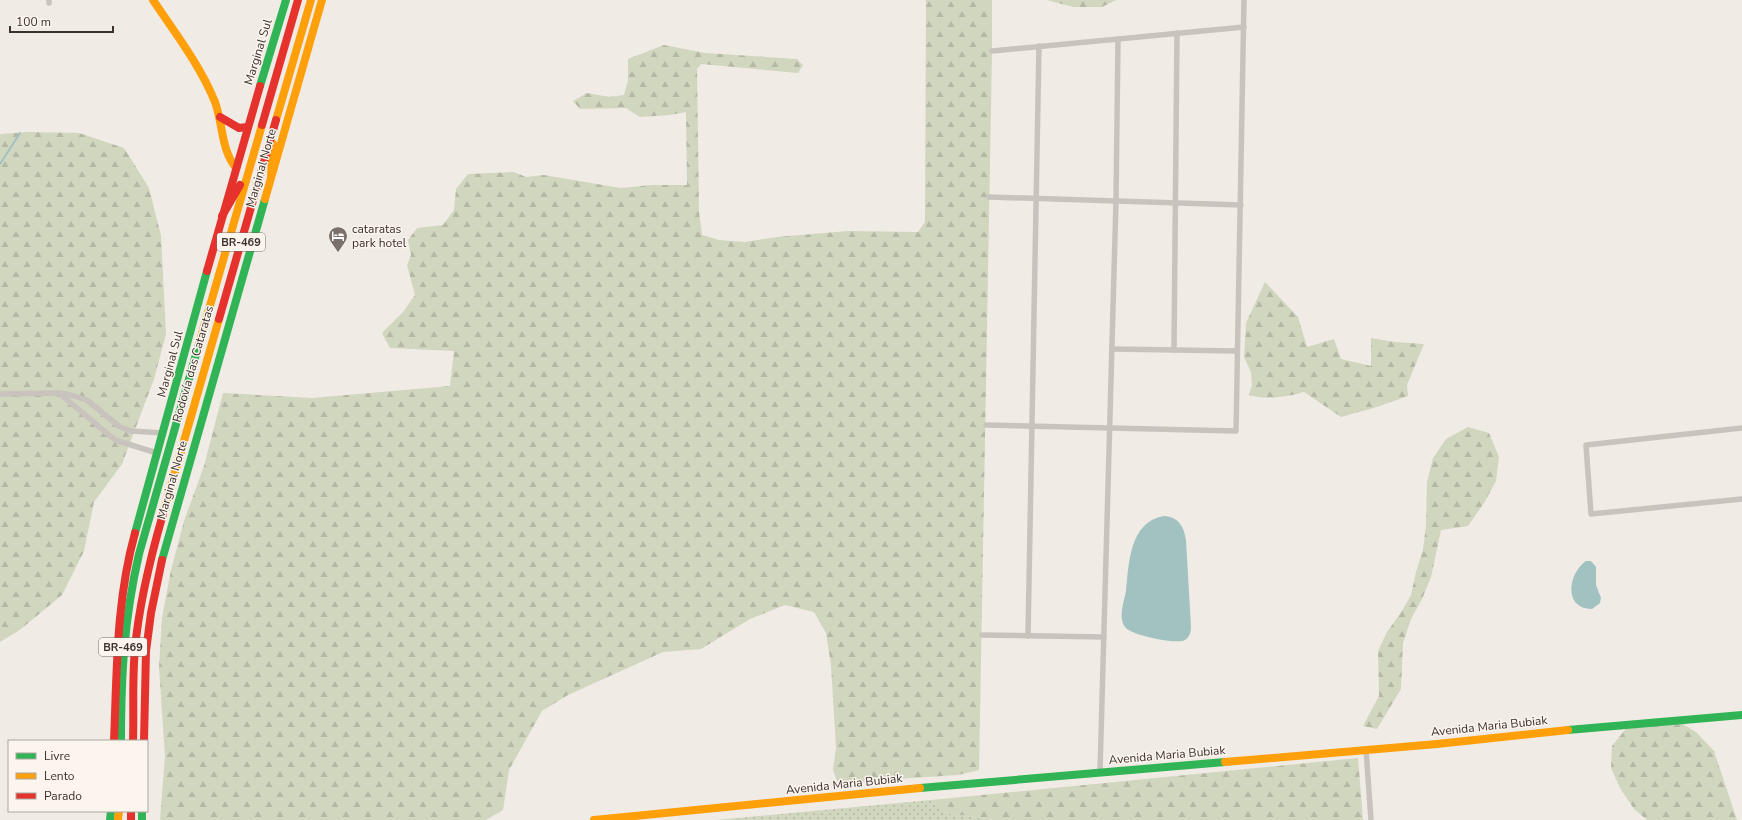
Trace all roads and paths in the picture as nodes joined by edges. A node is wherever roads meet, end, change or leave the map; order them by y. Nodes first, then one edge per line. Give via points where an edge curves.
1 (153, 0) edge
2 (286, 0) edge
3 (298, 0) edge
4 (310, 0) edge
5 (322, 0) edge
6 (1244, 0) edge
7 (1244, 27) junction
8 (1177, 34) junction
9 (1118, 39) junction
10 (1039, 46) junction
11 (992, 51) dead end
12 (220, 116) junction
13 (274, 124) junction
14 (247, 127) junction
15 (236, 168) junction
16 (248, 172) junction
17 (271, 176) junction
18 (989, 197) dead end
19 (1037, 199) junction
20 (1116, 201) junction
21 (1176, 203) junction
22 (1241, 205) junction
23 (222, 216) junction
24 (1112, 349) junction
25 (1174, 350) junction
26 (1238, 351) junction
27 (59, 393) junction
28 (0, 394) edge
29 (986, 425) dead end
30 (1032, 426) junction
31 (1110, 428) junction
32 (1742, 428) edge
33 (163, 433) junction
34 (157, 453) junction
35 (146, 492) junction
36 (1742, 499) edge
37 (177, 502) junction
38 (134, 538) junction
39 (165, 547) junction
40 (982, 635) dead end
41 (1028, 636) junction
42 (1104, 637) junction
43 (1742, 715) edge
44 (114, 740) edge
45 (121, 740) edge
46 (133, 740) edge
47 (144, 740) edge
48 (1366, 749) junction
49 (1100, 772) junction
50 (594, 820) edge
51 (1371, 820) edge

1 - 12 main road via 204,80
2 - 14 main road, Marginal Sul / BR-469
3 - 16 main road, Rodovía das Cataratas / BR-469
4 - 13 main road, Rodovía das Cataratas / BR-469
5 - 17 main road, Marginal Norte
6 - 7 street
7 - 8 street
7 - 22 street
8 - 9 street
8 - 21 street
9 - 10 street
9 - 20 street
10 - 11 street
10 - 19 street
12 - 14 main road via 239,128
12 - 15 main road via 228,160
13 - 17 main road
13 - 46 main road, Rodovía das Cataratas / BR-469 via 151,557 136,636
14 - 15 main road, Marginal Sul / BR-469
15 - 23 main road, Marginal Sul / BR-469
16 - 23 main road
16 - 45 main road, Rodovía das Cataratas / BR-469 via 159,480 130,591 124,635
17 - 37 main road, Marginal Norte
18 - 19 street
19 - 20 street
19 - 30 street
20 - 21 street
20 - 24 street
21 - 22 street
21 - 25 street
22 - 26 street
23 - 33 main road, Marginal Sul / BR-469
24 - 25 street
24 - 31 street
25 - 26 street
26 - 31 street via 1236,431
27 - 28 street
27 - 33 street via 87,400 120,427
27 - 34 street via 115,440
29 - 30 street
30 - 31 street
30 - 41 street
31 - 42 street
32 - 36 street via 1586,445 1591,514
33 - 34 main road, Marginal Sul / BR-469
34 - 35 main road, Marginal Sul / BR-469
35 - 37 main road
35 - 38 main road, Marginal Sul / BR-469
37 - 39 main road, Marginal Norte
38 - 39 main road
38 - 44 main road, Marginal Sul / BR-469 via 119,619
39 - 47 main road, Marginal Norte via 148,631
40 - 41 street
41 - 42 street
42 - 49 street
43 - 48 main road, Avenida Maria Bubiak
48 - 49 main road, Avenida Maria Bubiak
48 - 51 street
49 - 50 main road, Avenida Maria Bubiak

